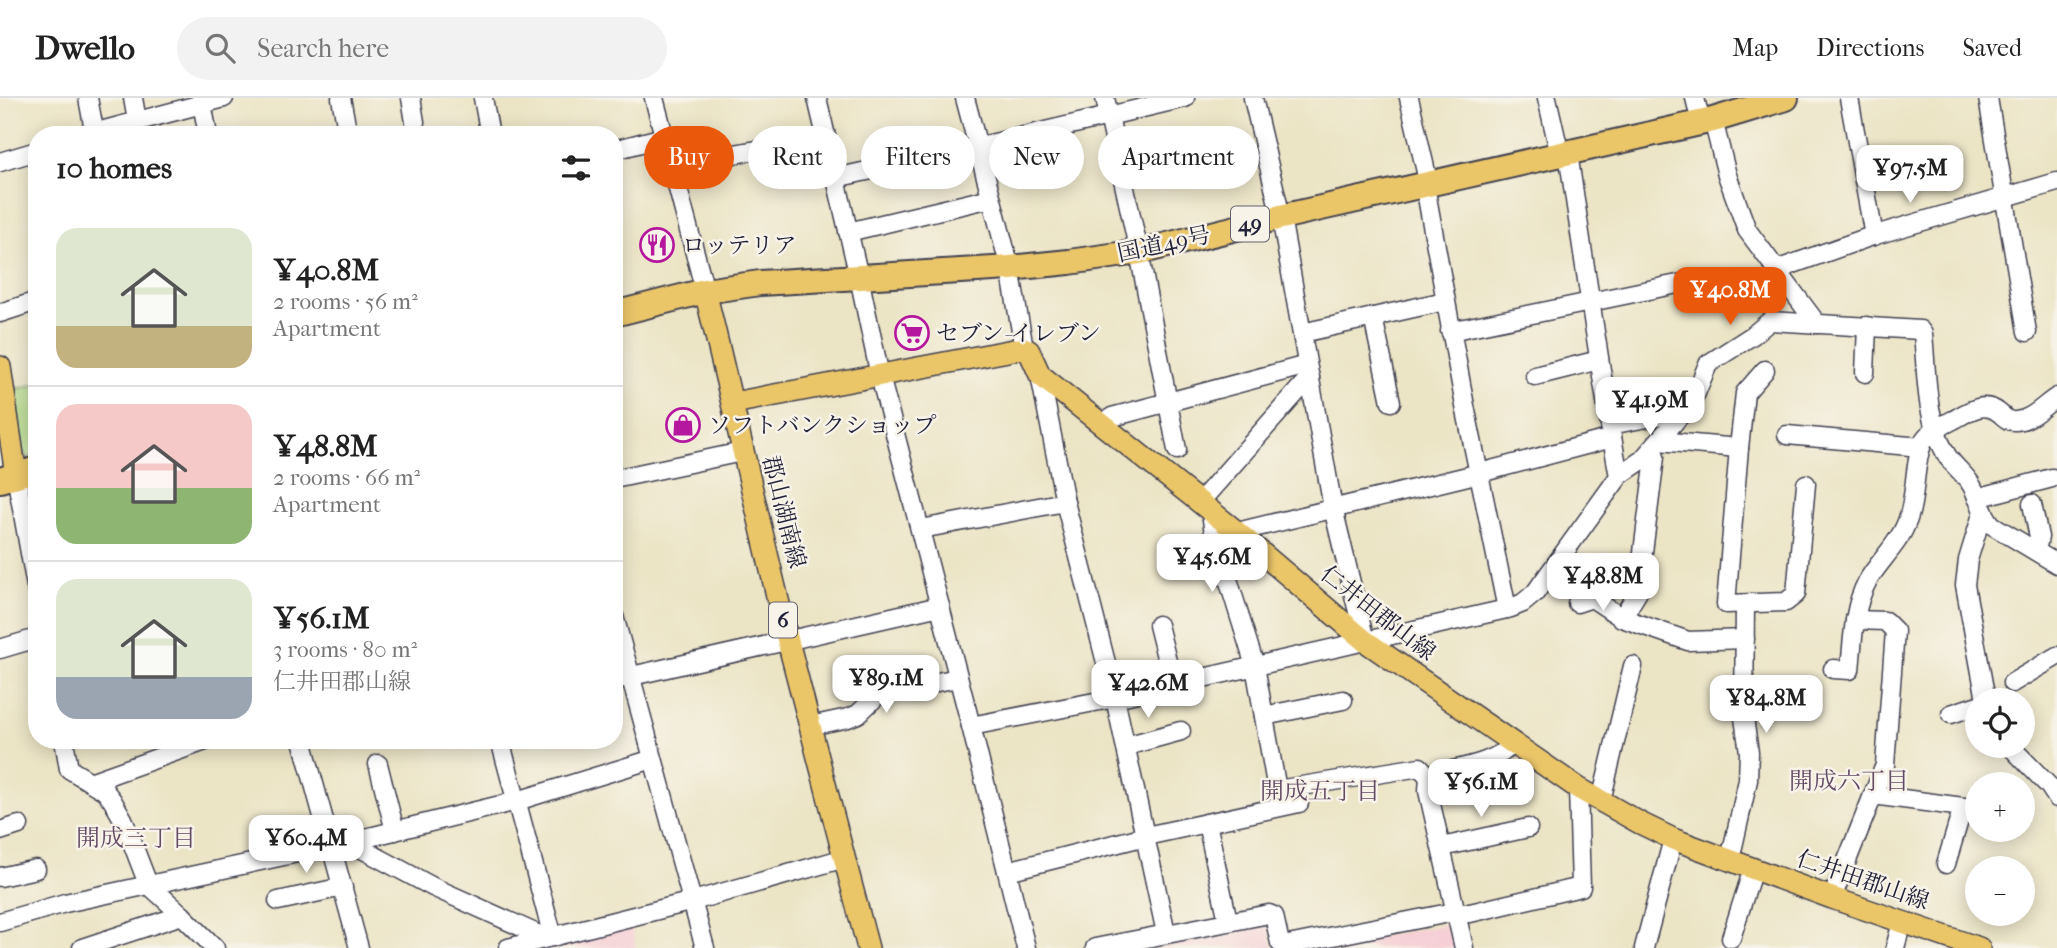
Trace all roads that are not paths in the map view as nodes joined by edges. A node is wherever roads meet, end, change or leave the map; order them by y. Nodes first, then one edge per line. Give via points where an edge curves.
1 (88, 98) edge
2 (133, 98) edge
3 (224, 98) edge
4 (341, 98) edge
5 (411, 98) edge
6 (484, 98) edge
7 (654, 98) edge
8 (817, 98) edge
9 (965, 98) edge
10 (1104, 98) edge
11 (1185, 98) edge
12 (1253, 98) edge
13 (1409, 98) edge
14 (1547, 98) edge
15 (1695, 98) edge
16 (1786, 98) edge
17 (1849, 98) edge
18 (1988, 98) edge
19 (201, 101) edge
20 (1108, 117) junction
21 (137, 121) junction
22 (415, 122) dead end
23 (1707, 122) junction
24 (91, 126) edge
25 (120, 126) edge
26 (206, 126) edge
27 (346, 126) edge
28 (489, 126) edge
29 (661, 126) edge
30 (823, 126) edge
31 (644, 142) edge
32 (977, 147) junction
33 (623, 148) edge
34 (28, 153) edge
35 (1564, 154) junction
36 (0, 162) edge
37 (847, 175) edge
38 (2057, 182) edge
39 (1427, 185) junction
40 (677, 189) edge
41 (838, 189) edge
42 (2006, 197) junction
43 (991, 198) junction
44 (1281, 217) junction
45 (848, 232) junction
46 (1874, 236) junction
47 (1139, 252) junction
48 (1010, 268) junction
49 (1776, 270) junction
50 (859, 277) junction
51 (1697, 280) dead end
52 (705, 291) junction
53 (1444, 300) junction
54 (1590, 303) junction
55 (28, 304) edge
56 (623, 312) edge
57 (0, 313) edge
58 (1373, 317) junction
59 (1817, 324) junction
60 (1867, 326) junction
61 (1450, 331) junction
62 (2027, 332) dead end
63 (1302, 333) junction
64 (1024, 348) junction
65 (1599, 360) junction
66 (0, 367) edge
67 (1765, 370) dead end
68 (1309, 371) junction
69 (1865, 373) dead end
70 (1040, 375) junction
71 (880, 376) junction
72 (1535, 376) dead end
73 (2057, 397) edge
74 (1391, 402) dead end
75 (733, 403) junction
76 (1167, 403) junction
77 (1684, 411) junction
78 (1101, 424) junction
79 (1936, 430) junction
80 (1611, 431) junction
81 (1787, 435) dead end
82 (1656, 445) junction
83 (1739, 447) junction
84 (1921, 447) junction
85 (1177, 450) dead end
86 (743, 452) junction
87 (1480, 473) junction
88 (18, 475) edge
89 (1620, 475) junction
90 (623, 478) edge
91 (2052, 478) dead end
92 (1806, 484) dead end
93 (1065, 502) junction
94 (1980, 504) junction
95 (2032, 504) dead end
96 (1205, 508) junction
97 (1333, 508) junction
98 (920, 529) junction
99 (1237, 532) junction
100 (28, 537) edge
101 (2036, 551) junction
102 (2057, 565) edge
103 (1577, 603) dead end
104 (1745, 604) junction
105 (940, 606) junction
106 (1507, 609) junction
107 (1622, 618) junction
108 (1855, 620) junction
109 (1158, 625) dead end
110 (1745, 639) junction
111 (788, 640) junction
112 (28, 641) edge
113 (1366, 641) junction
114 (0, 649) edge
115 (2057, 656) edge
116 (1255, 666) junction
117 (1633, 666) dead end
118 (1833, 669) dead end
119 (623, 678) edge
120 (958, 678) junction
121 (2012, 683) dead end
122 (1173, 685) junction
123 (1984, 688) edge
124 (1115, 698) junction
125 (1343, 700) dead end
126 (1965, 709) edge
127 (1951, 714) dead end
128 (1264, 716) junction
129 (810, 726) junction
130 (971, 726) junction
131 (1181, 731) dead end
132 (1513, 743) junction
133 (1126, 746) junction
134 (66, 749) edge
135 (183, 749) edge
136 (306, 749) edge
137 (503, 749) edge
138 (2022, 758) edge
139 (653, 759) junction
140 (378, 764) dead end
141 (1429, 777) junction
142 (90, 782) junction
143 (1578, 788) junction
144 (1873, 795) junction
145 (2057, 798) edge
146 (517, 801) junction
147 (1601, 801) junction
148 (1298, 803) junction
149 (1965, 807) edge
150 (1965, 820) edge
151 (1207, 823) junction
152 (19, 825) dead end
153 (1528, 828) dead end
154 (0, 831) edge
155 (395, 831) junction
156 (1146, 836) junction
157 (1673, 839) junction
158 (341, 844) junction
159 (1442, 847) junction
160 (845, 858) junction
161 (1730, 860) junction
162 (1946, 864) dead end
163 (36, 869) dead end
164 (1753, 869) junction
165 (1007, 871) junction
166 (0, 877) edge
167 (148, 884) junction
168 (342, 887) junction
169 (1832, 898) junction
170 (278, 901) dead end
171 (693, 901) junction
172 (1456, 913) junction
173 (182, 915) junction
174 (1228, 921) junction
175 (0, 922) edge
176 (1902, 922) junction
177 (1166, 933) junction
178 (549, 937) junction
179 (1731, 938) dead end
180 (82, 948) edge
181 (213, 948) edge
182 (359, 948) edge
183 (508, 948) edge
184 (705, 948) edge
185 (868, 948) edge
186 (1026, 948) edge
187 (1095, 948) edge
188 (1464, 948) edge
189 (1644, 948) edge
190 (1895, 948) edge
191 (1979, 948) edge

1 - 24 street
2 - 21 street
3 - 19 street
4 - 27 street
5 - 22 street
6 - 28 street
7 - 29 street
8 - 30 street
9 - 32 street
10 - 20 street
11 - 20 street
12 - 44 street
13 - 39 street
14 - 35 street
15 - 23 street
16 - 23 highway, 国道49号 / 49
17 - 46 street
18 - 42 street
19 - 21 street
19 - 26 street
20 - 32 street
20 - 47 street
21 - 25 street
23 - 35 highway, 国道49号 / 49
23 - 49 street via 1747,230
31 - 33 street
32 - 37 street
32 - 43 street
34 - 36 street
35 - 39 highway, 国道49号 / 49
35 - 54 street
38 - 42 street
39 - 44 highway, 国道49号 / 49
39 - 53 street
40 - 52 street
41 - 45 street
42 - 46 street
42 - 62 street
43 - 45 street
43 - 48 street
44 - 47 highway, 国道49号 / 49
44 - 63 street
45 - 50 street
46 - 49 street
47 - 48 highway, 国道49号 / 49
47 - 76 street
48 - 50 highway, 国道49号 / 49
48 - 64 street
49 - 59 street
50 - 52 highway, 国道49号 / 49 via 760,282
50 - 71 street
51 - 54 street
52 - 56 highway, 国道49号 / 49
52 - 75 main road, 郡山湖南線 / 6
53 - 58 street
53 - 61 street
54 - 61 street
54 - 65 street
55 - 57 street
58 - 63 street
58 - 74 street
59 - 60 street
59 - 77 street via 1767,323 1709,364
60 - 69 street
60 - 79 street via 1922,332
61 - 87 street
63 - 68 street
64 - 70 main road, 仁井田郡山線
64 - 71 main road
65 - 72 street
65 - 80 street
66 - 88 main road
67 - 83 street via 1745,393
68 - 76 street
68 - 96 street
68 - 97 street
70 - 78 main road, 仁井田郡山線
70 - 93 street
71 - 75 main road
71 - 98 street
73 - 79 street via 2033,416 2018,421 2007,420 1989,406
75 - 86 main road, 郡山湖南線 / 6
76 - 78 street
76 - 85 street
77 - 80 street
77 - 82 street
78 - 96 main road, 仁井田郡山線
79 - 84 street
79 - 94 street via 1945,453 1969,481
80 - 87 street
80 - 89 street
81 - 84 street
82 - 83 street
82 - 89 street
82 - 107 street via 1638,592
83 - 104 street via 1726,604
84 - 108 street via 1906,525 1869,579
86 - 90 street
86 - 111 main road, 郡山湖南線 / 6
87 - 97 street
87 - 106 street
88 - 100 street
89 - 106 street via 1535,593
91 - 94 street
92 - 104 street via 1796,594 1786,602
93 - 98 street
93 - 124 street
94 - 101 street via 1992,525
94 - 123 street via 1965,585
95 - 101 street via 2039,537
96 - 99 main road, 仁井田郡山線
96 - 116 street
97 - 99 street
97 - 113 street
98 - 105 street
99 - 113 main road, 仁井田郡山線
101 - 102 street
103 - 107 street via 1592,598
104 - 110 street
105 - 111 street
105 - 120 street
106 - 113 street
107 - 110 street via 1688,641
108 - 118 street via 1850,670
108 - 144 street via 1885,621 1895,631 1886,760
109 - 122 street
110 - 161 street via 1748,780
111 - 119 street
111 - 129 main road, 郡山湖南線 / 6
112 - 114 street
113 - 116 street
113 - 132 main road, 仁井田郡山線
115 - 121 street
116 - 122 street
116 - 128 street
117 - 147 street
119 - 139 street
120 - 129 street via 880,693 858,714
120 - 130 street
122 - 124 street
124 - 130 street
124 - 133 street
125 - 128 street
126 - 127 street
128 - 148 street via 1278,790
129 - 160 main road, 郡山湖南線 / 6
130 - 165 street
131 - 133 street
132 - 141 street via 1495,758
132 - 143 main road, 仁井田郡山線
133 - 156 street
134 - 142 street via 69,769
135 - 142 street
136 - 158 street
137 - 146 street
138 - 145 street
139 - 146 street
139 - 171 street
140 - 155 street
141 - 148 street via 1420,767
141 - 159 street via 1428,791
142 - 167 street via 105,791 123,819
143 - 147 main road, 仁井田郡山線
143 - 172 street via 1581,887
144 - 149 street
144 - 169 street
146 - 155 street
146 - 178 street
147 - 157 main road, 仁井田郡山線
148 - 151 street
150 - 162 street
151 - 156 street
151 - 174 street
152 - 154 street
153 - 159 street
155 - 158 street
156 - 165 street
156 - 177 street
157 - 161 main road, 仁井田郡山線
157 - 189 street
158 - 167 street
158 - 168 street
158 - 178 street
159 - 172 street
160 - 171 street
160 - 185 main road, 郡山湖南線 / 6
161 - 164 main road, 仁井田郡山線
163 - 166 street
164 - 169 main road, 仁井田郡山線
164 - 179 street
165 - 186 street
167 - 173 street
167 - 175 street
168 - 170 street
168 - 182 street
169 - 176 main road, 仁井田郡山線
171 - 178 street
171 - 184 street
172 - 174 street via 1283,946 1272,915
172 - 188 street
173 - 180 street
173 - 181 street
174 - 177 street
176 - 190 street
176 - 191 main road, 仁井田郡山線
177 - 187 street
178 - 183 street

